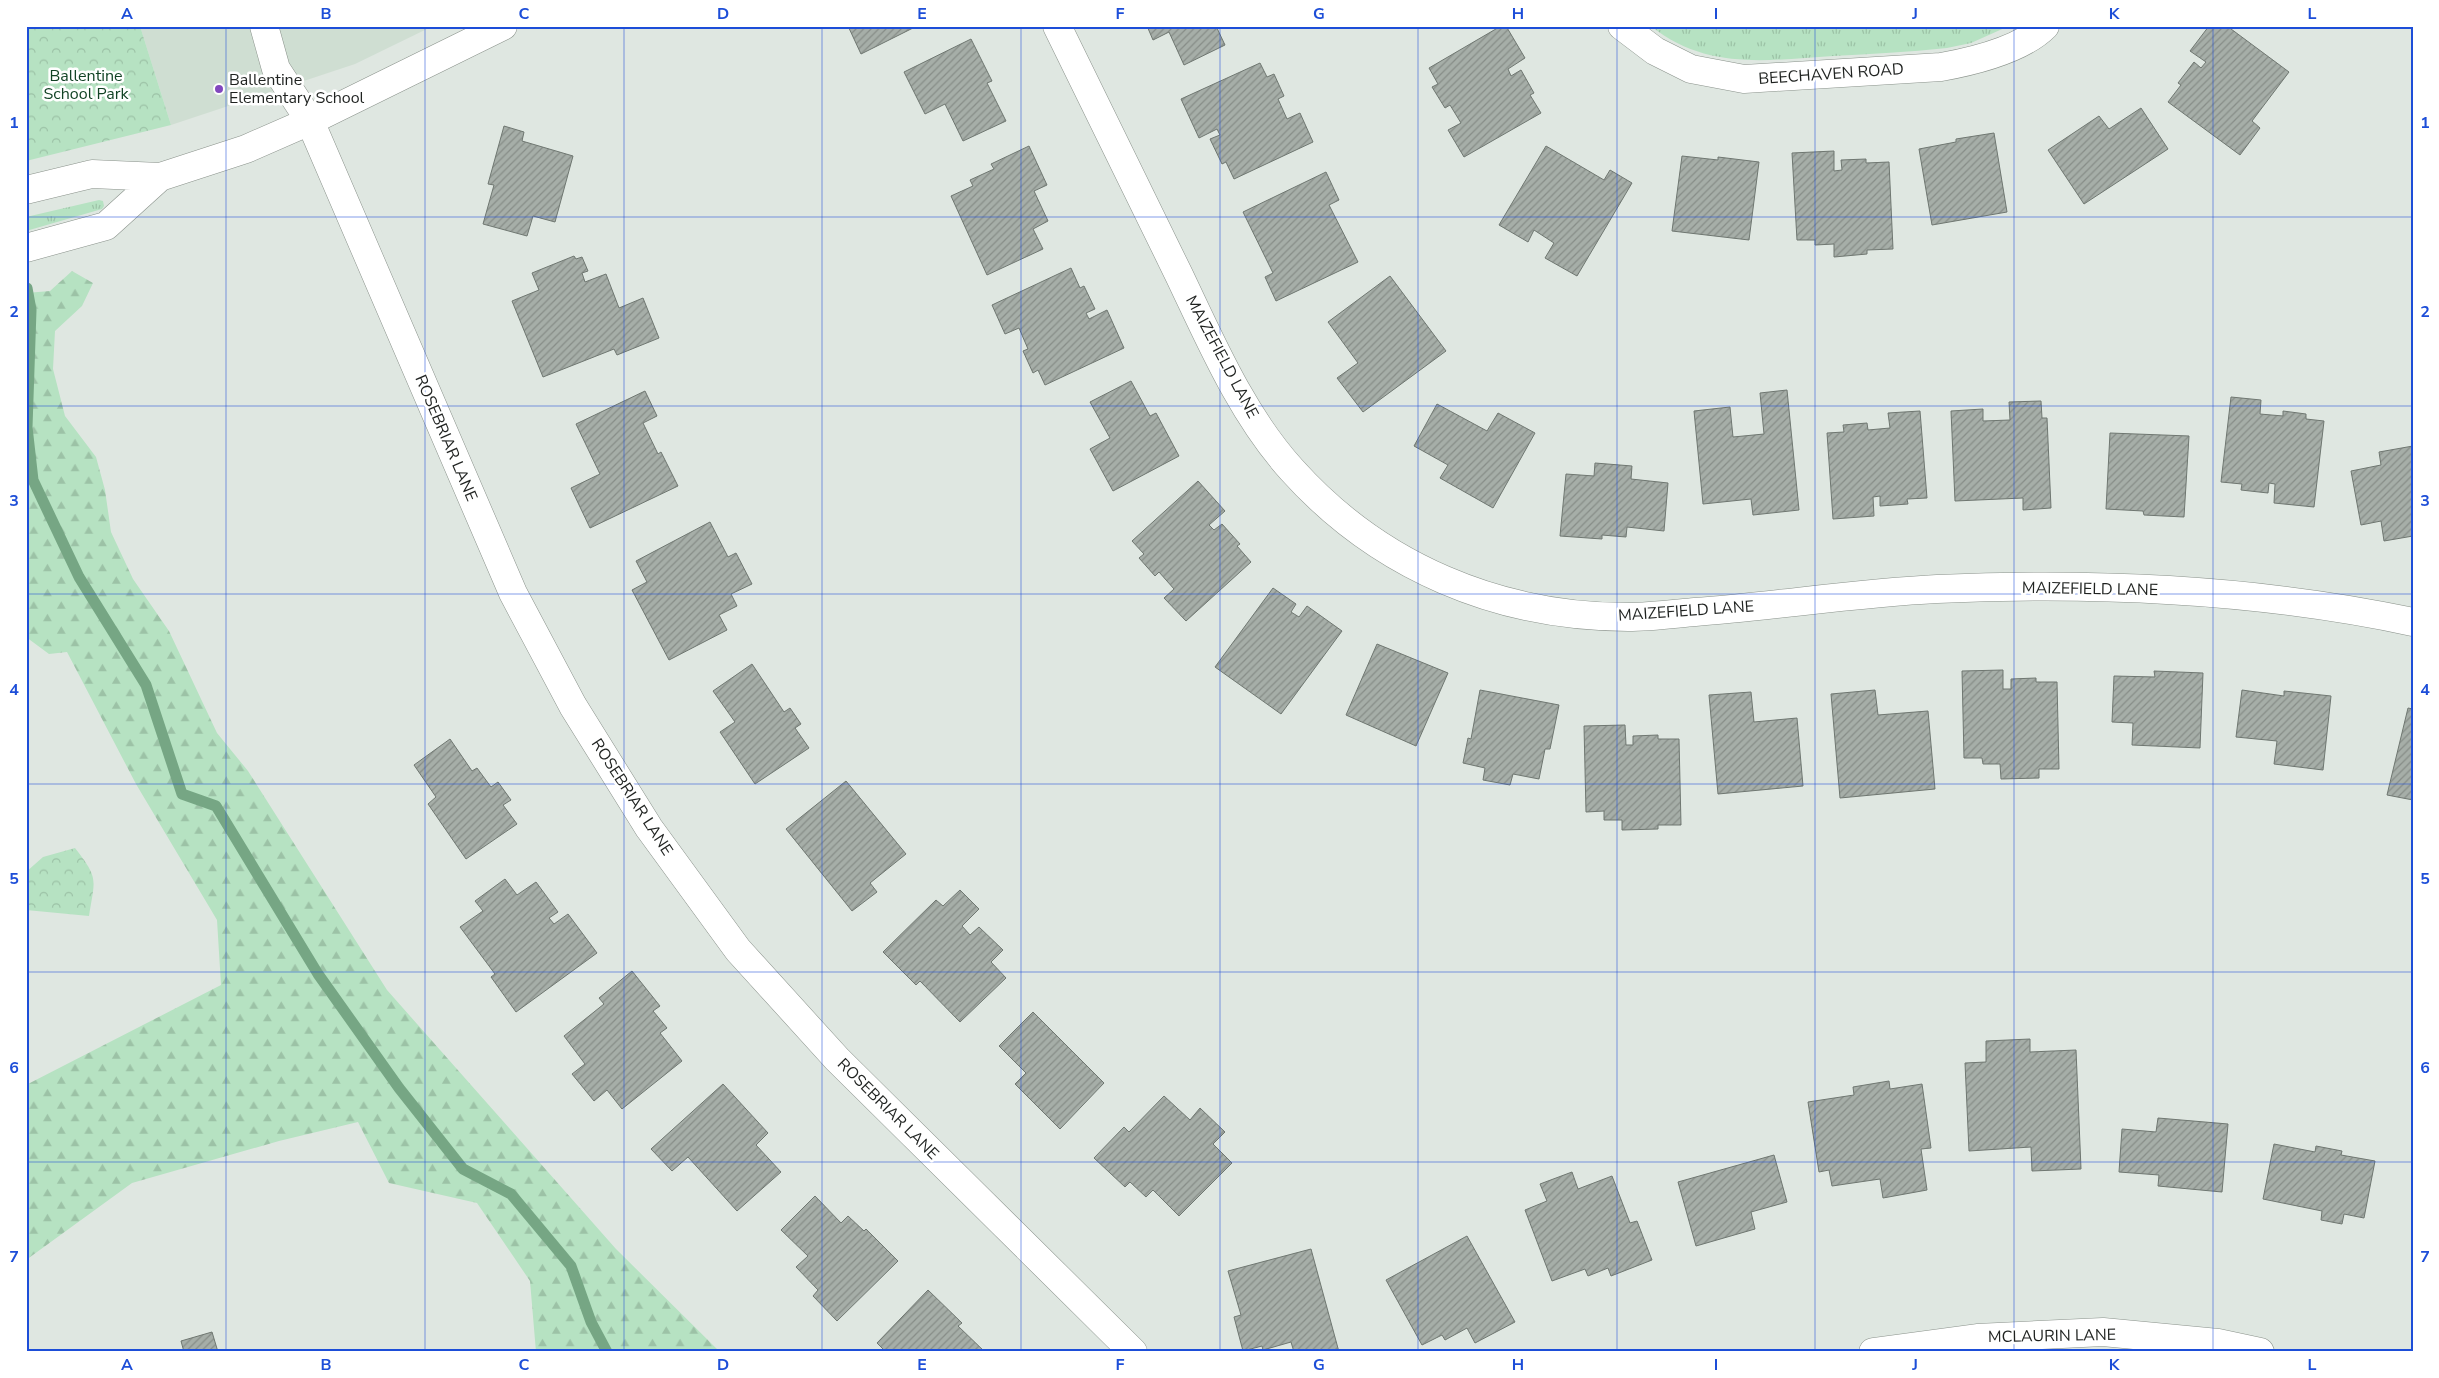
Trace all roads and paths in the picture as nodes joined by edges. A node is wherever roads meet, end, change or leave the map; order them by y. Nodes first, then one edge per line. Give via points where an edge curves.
1 (264, 26) edge
2 (503, 26) edge
3 (1057, 26) edge
4 (1622, 26) edge
5 (2045, 26) edge
6 (310, 121) junction
7 (160, 177) junction
8 (26, 190) edge
9 (26, 248) edge
10 (2413, 622) edge
11 (1133, 1352) edge
12 (1873, 1352) edge
13 (2260, 1352) edge

1 - 6 street, ROSEBRIAR LANE via 276,69
2 - 6 street
3 - 10 street, MAIZEFIELD LANE via 1248,410 1291,470 1348,523 1416,568 1481,595 1553,612 1628,617 1934,589 2070,586 2243,597 2369,613
4 - 5 street, BEECHAVEN ROAD via 1655,51 1690,69 1744,80 1941,67 2001,51
6 - 7 street via 246,149
6 - 11 street, ROSEBRIAR LANE via 513,593 573,706 649,828 738,950 837,1059
7 - 8 street via 92,174
7 - 9 street via 106,226
12 - 13 street, MCLAURIN LANE via 1977,1338 2103,1332 2218,1343

